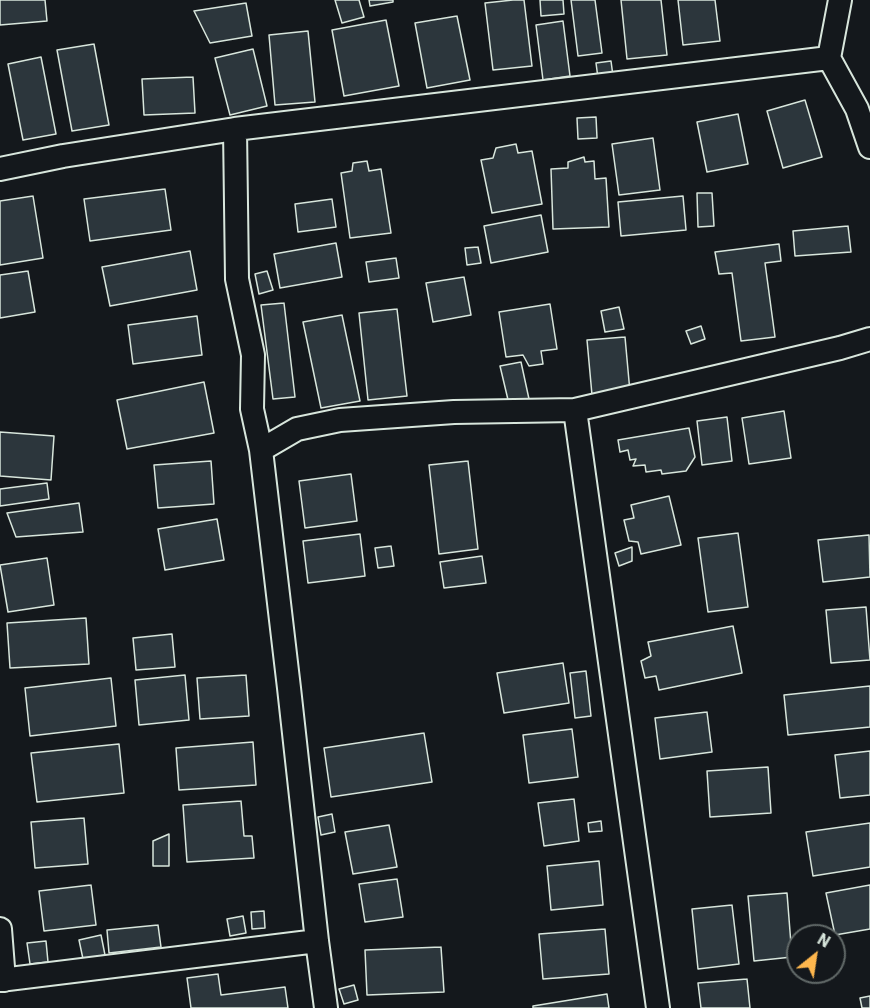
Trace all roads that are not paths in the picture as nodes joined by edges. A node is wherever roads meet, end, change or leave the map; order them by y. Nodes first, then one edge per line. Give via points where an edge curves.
1 (840, 0) edge
2 (829, 58) junction
3 (235, 129) junction
4 (870, 147) edge
5 (0, 169) edge
6 (870, 339) edge
7 (575, 410) junction
8 (261, 450) junction
9 (0, 929) edge
10 (316, 941) junction
11 (2, 980) edge
12 (326, 1008) edge
13 (658, 1008) edge

1 - 2 street
2 - 3 street
2 - 4 street via 857,110
3 - 5 street
3 - 8 street via 237,279 253,355 252,409
6 - 7 street
7 - 8 street via 454,412 340,420 297,429
7 - 13 street
8 - 10 street
9 - 11 street
10 - 11 street
10 - 12 street

